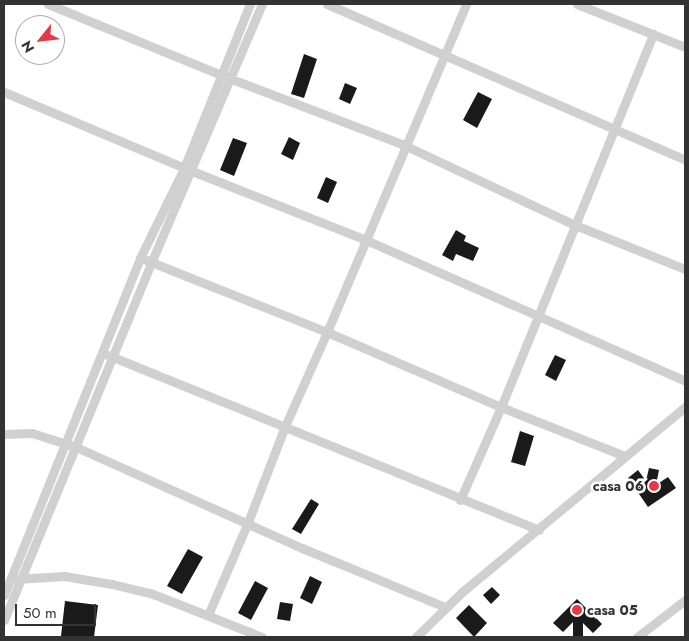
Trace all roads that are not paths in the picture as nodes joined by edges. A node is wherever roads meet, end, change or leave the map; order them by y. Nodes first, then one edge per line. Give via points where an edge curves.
1 (48, 4) edge
2 (250, 4) edge
3 (262, 4) edge
4 (327, 4) edge
5 (466, 4) edge
6 (577, 4) edge
7 (653, 34) junction
8 (685, 47) edge
9 (443, 55) junction
10 (221, 75) junction
11 (232, 78) junction
12 (4, 92) edge
13 (614, 129) junction
14 (404, 145) junction
15 (685, 160) edge
16 (188, 170) junction
17 (575, 225) junction
18 (366, 240) junction
19 (140, 258) junction
20 (151, 262) junction
21 (685, 269) edge
22 (538, 315) junction
23 (327, 332) junction
24 (102, 352) junction
25 (112, 357) junction
26 (685, 381) edge
27 (685, 407) edge
28 (501, 408) junction
29 (285, 426) junction
30 (4, 434) edge
31 (65, 444) junction
32 (76, 447) junction
33 (624, 456) junction
34 (460, 500) junction
35 (248, 522) junction
36 (539, 530) junction
37 (21, 578) junction
38 (7, 581) edge
39 (4, 595) edge
40 (685, 600) edge
41 (445, 607) junction
42 (208, 615) junction
43 (4, 620) edge
44 (262, 637) edge
45 (416, 637) edge
46 (637, 637) edge

1 - 10 street
2 - 10 street
3 - 11 street
4 - 9 street
5 - 9 street
6 - 7 street
7 - 8 street
7 - 13 street
9 - 13 street
9 - 14 street
10 - 11 street
10 - 16 street
11 - 14 street
11 - 16 street
12 - 16 street
13 - 15 street
13 - 17 street
14 - 17 street
14 - 18 street
16 - 18 street
16 - 19 street
16 - 20 street
17 - 21 street
17 - 22 street
18 - 22 street
18 - 23 street
19 - 20 street
19 - 24 street
20 - 23 street
20 - 25 street
22 - 26 street
22 - 28 street
23 - 28 street
23 - 29 street
24 - 25 street
24 - 31 street
25 - 29 street
25 - 32 street
27 - 33 street
28 - 33 street
28 - 34 street
29 - 34 street
29 - 35 street
30 - 31 street via 32,433
31 - 32 street
31 - 38 street
32 - 35 street
32 - 37 street
33 - 36 street
34 - 36 street
35 - 41 street
35 - 42 street
36 - 41 street
37 - 38 street
37 - 42 street via 64,576 112,584 153,594
37 - 43 street
38 - 39 street
40 - 46 street
41 - 45 street
42 - 44 street

